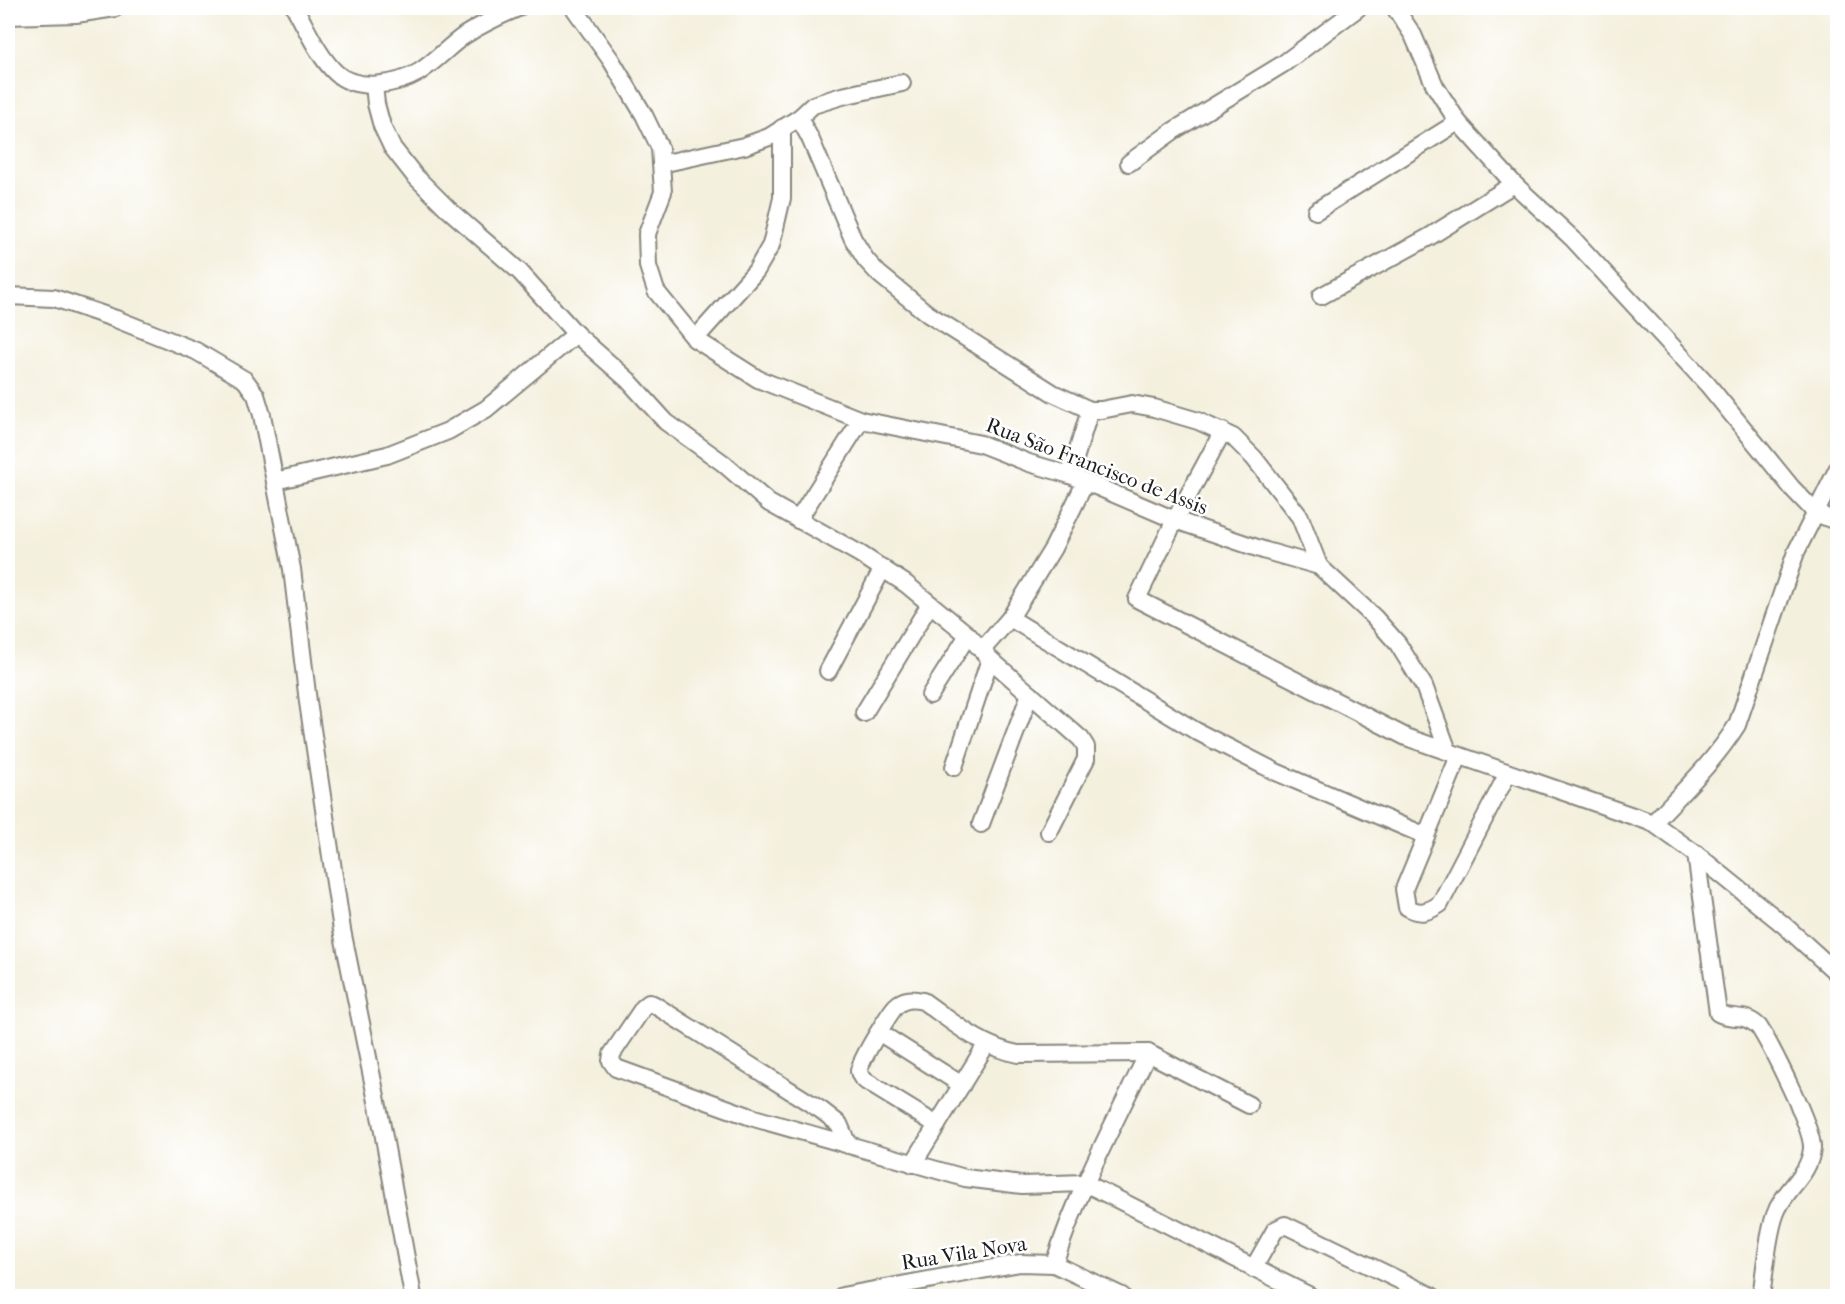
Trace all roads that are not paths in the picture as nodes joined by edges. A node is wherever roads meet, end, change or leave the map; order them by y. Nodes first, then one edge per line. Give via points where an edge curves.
1 (115, 8) edge
2 (295, 8) edge
3 (518, 8) edge
4 (574, 8) edge
5 (1359, 8) edge
6 (1395, 8) edge
7 (8, 16) edge
8 (902, 83) dead end
9 (374, 86) junction
10 (799, 118) junction
11 (1458, 122) junction
12 (782, 128) junction
13 (1129, 163) dead end
14 (661, 164) junction
15 (1514, 184) junction
16 (1316, 211) dead end
17 (8, 296) edge
18 (1321, 296) dead end
19 (576, 334) junction
20 (695, 339) junction
21 (1090, 410) junction
22 (861, 420) junction
23 (1223, 431) junction
24 (1838, 468) edge
25 (1070, 475) junction
26 (275, 481) junction
27 (1085, 483) junction
28 (1816, 513) junction
29 (798, 520) junction
30 (1175, 520) junction
31 (1838, 522) edge
32 (1319, 566) junction
33 (882, 568) junction
34 (930, 603) junction
35 (1010, 618) junction
36 (968, 635) junction
37 (986, 654) junction
38 (828, 671) dead end
39 (1030, 694) junction
40 (930, 695) dead end
41 (864, 713) dead end
42 (1454, 753) junction
43 (954, 767) dead end
44 (1508, 773) junction
45 (1653, 823) junction
46 (981, 824) dead end
47 (1049, 832) dead end
48 (1426, 836) junction
49 (1696, 854) junction
50 (1838, 974) edge
51 (880, 1033) junction
52 (986, 1044) junction
53 (1148, 1053) junction
54 (962, 1085) junction
55 (1249, 1105) dead end
56 (937, 1125) junction
57 (848, 1145) junction
58 (914, 1164) junction
59 (1085, 1183) junction
60 (1054, 1264) junction
61 (1253, 1269) junction
62 (413, 1296) edge
63 (842, 1296) edge
64 (1122, 1296) edge
65 (1310, 1296) edge
66 (1432, 1296) edge
67 (1761, 1296) edge

1 - 7 street via 76,14
2 - 9 street via 321,55 339,76
3 - 9 street via 463,36 419,72
4 - 14 street, Rua São Francisco de Assis via 612,60 644,115 660,148
5 - 13 street via 1283,64 1173,131
6 - 11 street via 1413,34 1435,86
8 - 10 street via 813,105
9 - 19 street via 382,126 392,147 414,175 520,272
10 - 12 street
10 - 21 street via 853,239 879,274 928,314 986,352 1053,393
11 - 15 street
11 - 16 street
12 - 14 street via 744,146
12 - 20 street via 782,198 771,245 756,271
14 - 20 street, Rua São Francisco de Assis via 663,192 648,234 648,266 656,291
15 - 18 street via 1429,237
15 - 28 street via 1573,239 1708,385
17 - 26 street via 54,298 81,306 196,351 245,380 256,395 262,415
19 - 26 street via 486,409 448,431 387,455
19 - 29 street via 666,422 770,503
20 - 22 street, Rua São Francisco de Assis via 758,380
21 - 23 street via 1132,404
21 - 25 street
22 - 25 street, Rua São Francisco de Assis via 981,444
22 - 29 street
23 - 30 street
23 - 32 street via 1254,458 1300,517
24 - 28 street
25 - 27 street, Rua São Francisco de Assis
26 - 62 street via 292,569 342,930
27 - 30 street, Rua São Francisco de Assis
27 - 35 street via 1053,548
28 - 31 street
28 - 45 street via 1796,552 1737,724 1710,762
29 - 33 street
30 - 32 street, Rua São Francisco de Assis
30 - 42 street via 1137,599 1406,737
32 - 42 street, Rua São Francisco de Assis via 1398,644 1424,686
33 - 34 street
33 - 38 street
34 - 36 street
34 - 41 street
35 - 37 street
35 - 48 street via 1196,731 1276,772
36 - 37 street
36 - 40 street
37 - 39 street
37 - 43 street
39 - 46 street
39 - 47 street via 1081,739 1087,752
42 - 44 street
42 - 48 street
44 - 45 street
44 - 48 street via 1440,904 1423,913 1407,906 1404,889
45 - 49 street
49 - 50 street
49 - 67 street via 1718,1013 1745,1017 1759,1027 1811,1137 1810,1159 1774,1216
51 - 52 street via 896,1006 912,998 923,1001
51 - 54 street
51 - 56 street via 859,1066 861,1077
52 - 53 street via 1018,1054
52 - 54 street
53 - 55 street
53 - 59 street
54 - 56 street
56 - 58 street
57 - 57 street via 839,1124 821,1110 653,1004 645,1004 612,1054 616,1068 754,1118
57 - 58 street
58 - 59 street via 965,1178 1023,1185
59 - 60 street
59 - 61 street
60 - 63 street, Rua Vila Nova via 1020,1263
60 - 64 street, Rua Vila Nova
61 - 65 street
61 - 66 street via 1275,1230 1285,1225

